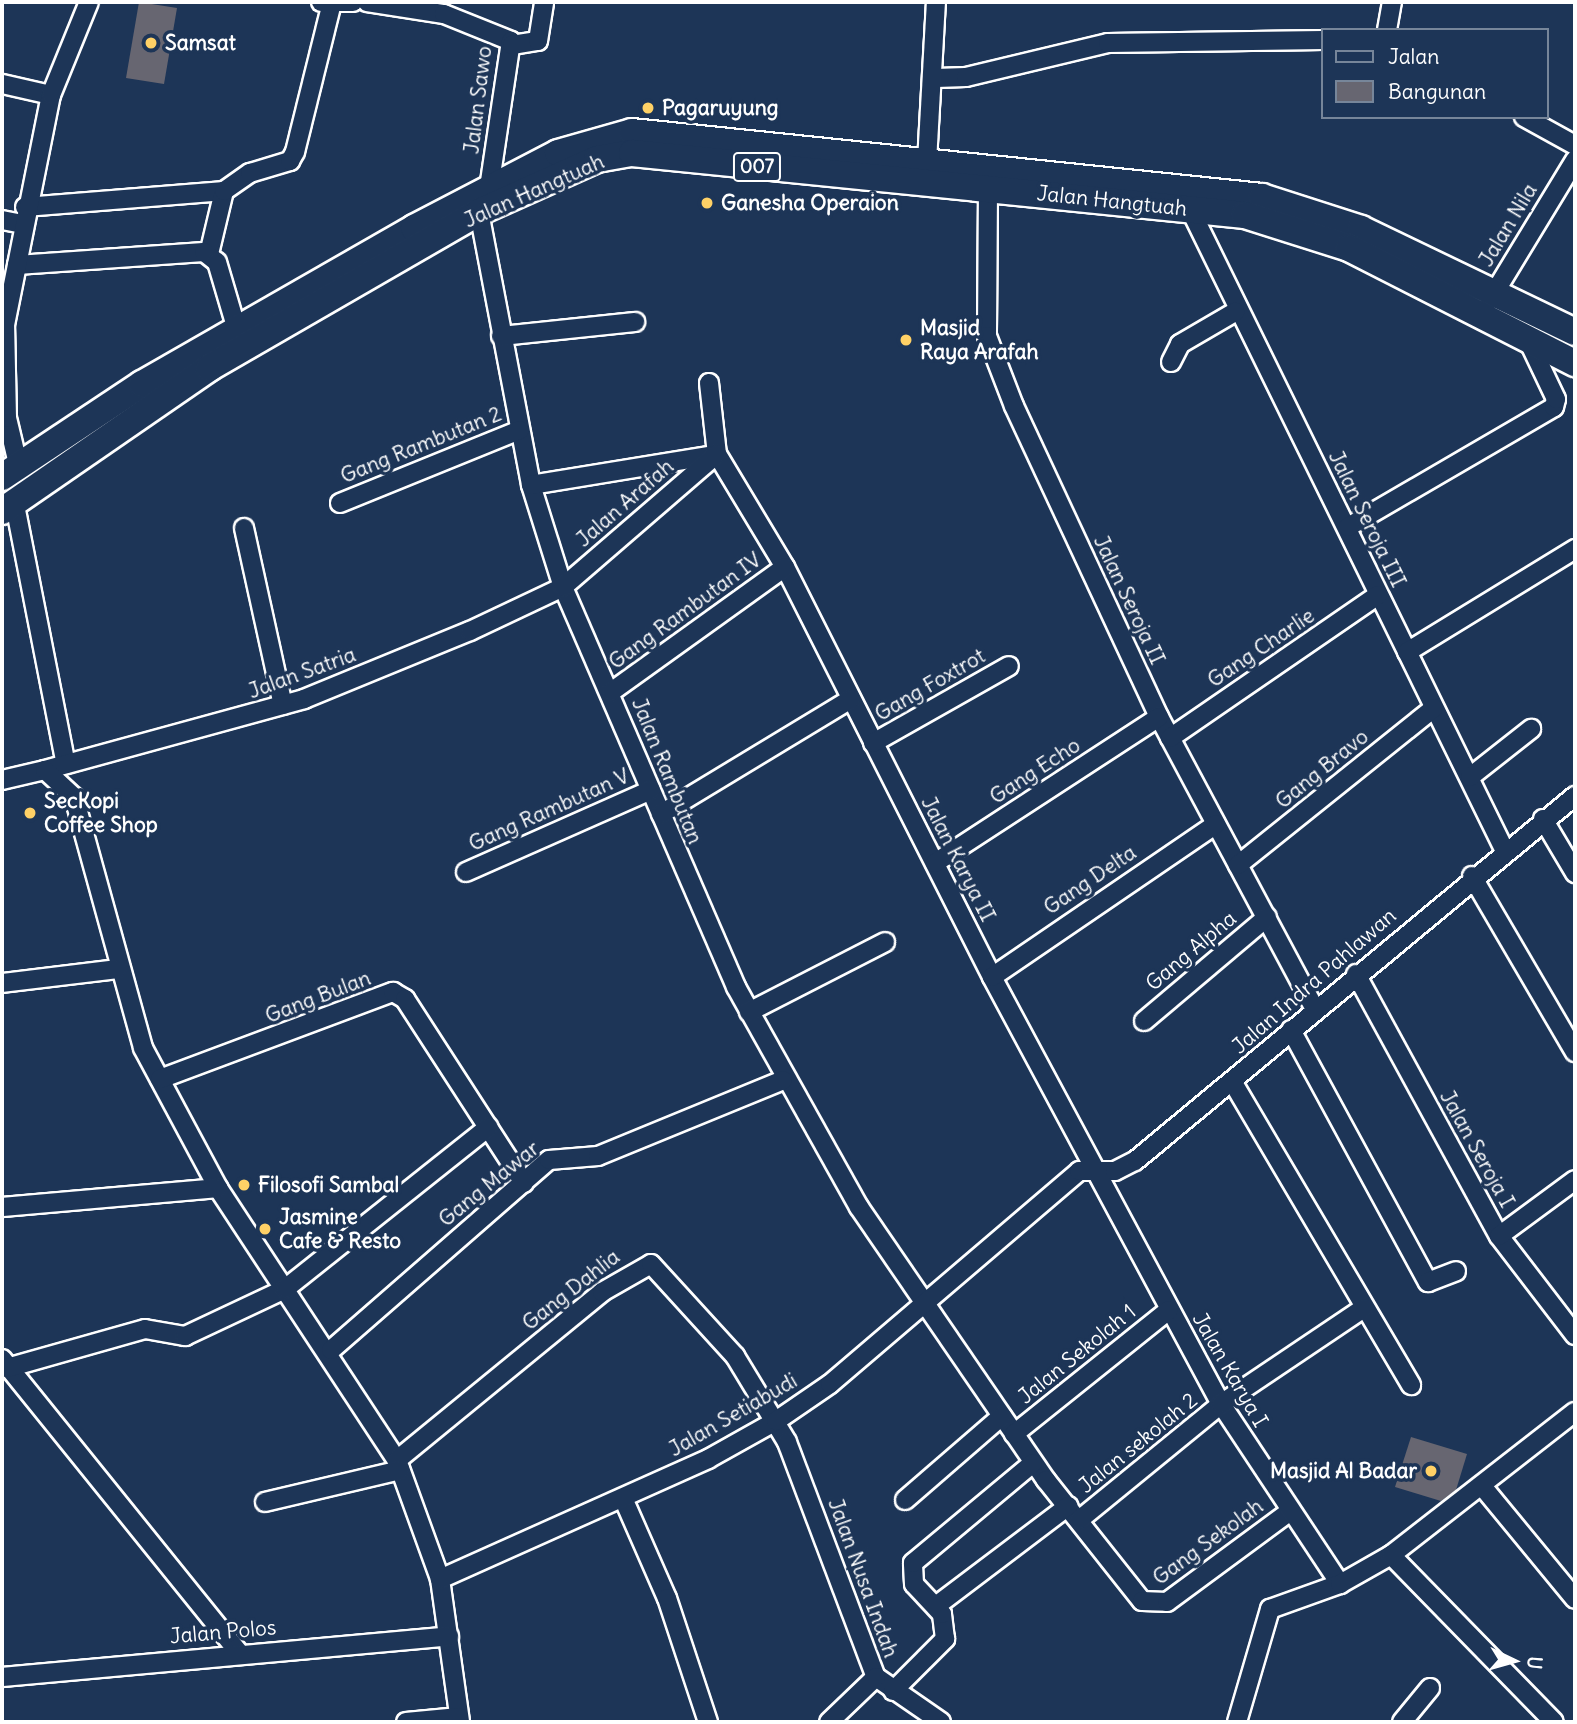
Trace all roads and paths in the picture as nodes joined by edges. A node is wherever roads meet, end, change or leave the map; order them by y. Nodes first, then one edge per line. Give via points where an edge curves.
1 (89, 2) edge
2 (321, 2) edge
3 (332, 2) edge
4 (352, 2) edge
5 (367, 2) edge
6 (544, 2) edge
7 (936, 2) edge
8 (1392, 2) edge
9 (1387, 28) edge
10 (1322, 40) edge
11 (512, 46) junction
12 (936, 78) junction
13 (2, 84) edge
14 (51, 95) junction
15 (1528, 119) edge
16 (1575, 145) edge
17 (1575, 160) edge
18 (927, 162) junction
19 (988, 189) junction
20 (1112, 190) junction
21 (224, 191) junction
22 (484, 200) junction
23 (1190, 209) junction
24 (24, 216) junction
25 (2, 220) edge
26 (209, 254) junction
27 (17, 265) junction
28 (368, 268) junction
29 (1487, 305) junction
30 (1235, 312) junction
31 (635, 322) dead end
32 (237, 330) junction
33 (1575, 332) edge
34 (501, 336) junction
35 (1527, 337) junction
36 (1171, 362) dead end
37 (1575, 363) edge
38 (709, 383) dead end
39 (520, 430) junction
40 (717, 454) junction
41 (10, 471) edge
42 (531, 485) junction
43 (340, 503) dead end
44 (8, 506) edge
45 (1348, 527) junction
46 (244, 528) dead end
47 (1575, 549) edge
48 (785, 567) junction
49 (563, 587) junction
50 (1378, 596) junction
51 (1407, 652) junction
52 (1009, 666) dead end
53 (611, 692) junction
54 (851, 699) junction
55 (284, 705) junction
56 (1434, 708) junction
57 (1159, 717) junction
58 (1531, 729) dead end
59 (1170, 738) junction
60 (873, 743) junction
61 (66, 764) junction
62 (45, 770) junction
63 (1470, 777) junction
64 (2, 780) edge
65 (651, 790) junction
66 (1575, 796) edge
67 (661, 814) junction
68 (1544, 819) junction
69 (1216, 824) junction
70 (1504, 849) junction
71 (935, 863) junction
72 (1238, 865) junction
73 (466, 872) dead end
74 (1575, 873) edge
75 (1472, 876) junction
76 (1267, 917) junction
77 (885, 942) dead end
78 (117, 969) junction
79 (1356, 974) junction
80 (992, 977) junction
81 (2, 983) edge
82 (1314, 1007) junction
83 (749, 1013) junction
84 (1144, 1021) dead end
85 (1292, 1030) junction
86 (1575, 1052) edge
87 (160, 1080) junction
88 (783, 1080) junction
89 (1232, 1081) junction
90 (489, 1127) junction
91 (1095, 1169) junction
92 (1075, 1175) joint
93 (1575, 1180) edge
94 (524, 1183) junction
95 (218, 1188) junction
96 (2, 1207) edge
97 (1499, 1236) junction
98 (1456, 1271) dead end
99 (285, 1289) junction
100 (921, 1305) junction
101 (1364, 1308) junction
102 (1169, 1310) junction
103 (1569, 1315) edge
104 (1575, 1335) edge
105 (331, 1350) junction
106 (5, 1364) edge
107 (1411, 1385) dead end
108 (1221, 1404) junction
109 (1575, 1412) edge
110 (1002, 1416) junction
111 (776, 1422) junction
112 (1014, 1434) junction
113 (1034, 1462) junction
114 (399, 1465) junction
115 (1482, 1486) junction
116 (623, 1498) junction
117 (905, 1500) dead end
118 (265, 1502) dead end
119 (1289, 1512) junction
120 (1073, 1513) junction
121 (1391, 1555) junction
122 (440, 1579) junction
123 (1340, 1584) junction
124 (1575, 1599) edge
125 (1153, 1605) joint
126 (936, 1606) junction
127 (449, 1636) junction
128 (239, 1653) junction
129 (2, 1677) edge
130 (876, 1677) junction
131 (1430, 1688) dead end
132 (893, 1691) junction
133 (459, 1719) edge
134 (406, 1722) edge
135 (708, 1722) edge
136 (830, 1722) edge
137 (941, 1722) edge
138 (1237, 1722) edge
139 (1402, 1722) edge
140 (1554, 1722) edge

1 - 14 street
2 - 3 street
3 - 4 street
3 - 21 street via 290,161 250,173
5 - 11 street, Jalan Sawo via 444,14
6 - 11 street via 538,41
7 - 12 street
8 - 9 street
10 - 12 street via 1108,43 966,77
11 - 22 street, Jalan Sawo
12 - 18 street
13 - 14 street
14 - 24 street
15 - 16 street
17 - 29 street, Jalan Nila
18 - 20 highway, Jalan Hangtuah / 007
18 - 22 highway, Jalan Hangtuah / 007 via 632,132 558,153
19 - 20 highway, Jalan Hangtuah / 007
19 - 22 highway, Jalan Hangtuah / 007 via 632,153 597,159
19 - 57 street, Jalan Seroja II via 987,336
20 - 23 highway, Jalan Hangtuah / 007
20 - 29 highway, Jalan Hangtuah / 007 via 1292,205 1362,229
21 - 24 street
21 - 26 street
22 - 28 highway, Jalan Hangtuah / 007
22 - 34 street, Jalan Rambutan
23 - 29 highway, Jalan Hangtuah / 007 via 1245,215 1349,248
23 - 30 street, Jalan Seroja III
24 - 25 street
24 - 27 street
26 - 27 street
26 - 32 street
27 - 41 street via 4,372
28 - 32 highway, Jalan Hangtuah / 007
28 - 44 highway, Jalan Hangtuah / 007 via 209,368
29 - 33 highway, Jalan Hangtuah / 007
29 - 35 highway, Jalan Hangtuah / 007
30 - 36 street via 1180,344
30 - 45 street, Jalan Seroja III
31 - 34 street
32 - 41 highway, Jalan Hangtuah / 007
34 - 39 street, Jalan Rambutan
35 - 37 highway, Jalan Hangtuah / 007
35 - 45 street via 1556,399 1554,407
38 - 40 street
39 - 42 street, Jalan Rambutan
39 - 43 street, Gang Rambutan 2
40 - 42 street
40 - 48 street, Jalan Karya II
40 - 49 street, Jalan Arafah
42 - 49 street, Jalan Rambutan
44 - 61 street
45 - 50 street, Jalan Seroja III
46 - 55 street
47 - 51 street
48 - 53 street, Gang Rambutan IV
48 - 54 street, Jalan Karya II
49 - 53 street, Jalan Rambutan
49 - 55 street, Jalan Satria
50 - 51 street, Jalan Seroja III
50 - 59 street, Gang Charlie
51 - 56 street, Jalan Seroja III
52 - 60 street, Gang Foxtrot
53 - 65 street, Jalan Rambutan
54 - 60 street, Jalan Karya II
54 - 67 street
55 - 61 street, Jalan Satria
56 - 63 street, Jalan Seroja III
56 - 72 street, Gang Bravo
57 - 59 street, Jalan Seroja II
57 - 71 street, Gang Echo
58 - 63 street
59 - 69 street, Jalan Seroja II
60 - 71 street, Jalan Karya II
61 - 62 street, Jalan Satria
62 - 64 street, Jalan Satria
62 - 78 street via 81,812
63 - 70 street, Jalan Seroja III
65 - 67 street, Jalan Rambutan
65 - 73 street, Gang Rambutan V
66 - 68 street, Jalan Indra Pahlawan
67 - 83 street, Jalan Rambutan
68 - 70 street, Jalan Indra Pahlawan
68 - 74 street
69 - 72 street, Jalan Seroja II
69 - 80 street, Gang Delta
70 - 75 street, Jalan Indra Pahlawan
71 - 80 street, Jalan Karya II
72 - 76 street, Jalan Seroja II
75 - 79 street, Jalan Indra Pahlawan
75 - 86 street
76 - 82 street, Jalan Seroja II
76 - 84 street, Gang Alpha
77 - 83 street
78 - 81 street
78 - 87 street
79 - 82 street, Jalan Indra Pahlawan
79 - 97 street, Jalan Seroja I
80 - 91 street, Jalan Karya II
82 - 85 street, Jalan Indra Pahlawan
83 - 88 street, Jalan Rambutan
85 - 89 street, Jalan Indra Pahlawan
85 - 98 street via 1427,1282
87 - 90 street, Gang Bulan via 393,992 405,999
87 - 95 street
88 - 94 street, Gang Mawar via 598,1156 554,1157
88 - 100 street, Jalan Rambutan
89 - 91 street, Jalan Indra Pahlawan via 1124,1169
89 - 101 street
90 - 94 street, Gang Bulan
90 - 99 street
91 - 92 street, Jalan Indra Pahlawan
91 - 102 street, Jalan Karya I
92 - 100 street, Jalan Setiabudi
93 - 97 street
94 - 105 street, Gang Mawar
95 - 96 street
95 - 99 street
97 - 103 street, Jalan Seroja I
99 - 105 street
99 - 106 street via 192,1334 145,1329
100 - 110 street, Jalan Rambutan
100 - 111 street, Jalan Setiabudi
101 - 107 street
101 - 108 street, Jalan sekolah 2
102 - 108 street, Jalan Karya I
102 - 112 street, Jalan Sekolah 1
103 - 104 street, Jalan Seroja I
105 - 114 street
106 - 128 street
108 - 119 street, Jalan Karya I
108 - 120 street, Jalan sekolah 2
109 - 115 street
110 - 112 street, Jalan Rambutan
110 - 117 street
111 - 114 street, Gang Dahlia via 735,1356 657,1268 644,1263
111 - 116 street, Jalan Setiabudi
111 - 130 street, Jalan Nusa Indah
112 - 113 street, Jalan Rambutan
113 - 120 street, Jalan Rambutan
113 - 126 street via 913,1563 914,1584
114 - 118 street
114 - 122 street
115 - 121 street
115 - 124 street
116 - 122 street, Jalan Setiabudi
116 - 135 street via 667,1598
119 - 123 street, Jalan Karya I
119 - 125 street, Gang Sekolah
120 - 125 street, Jalan Rambutan via 1135,1592
120 - 126 street, Jalan sekolah 2
121 - 123 street
121 - 140 street
122 - 127 street
123 - 138 street via 1265,1615
126 - 132 street via 946,1639
127 - 128 street, Jalan Polos
127 - 133 street
128 - 129 street, Jalan Polos
130 - 132 street, Jalan Nusa Indah
130 - 136 street
131 - 139 street
132 - 137 street, Jalan Nusa Indah
133 - 134 street

